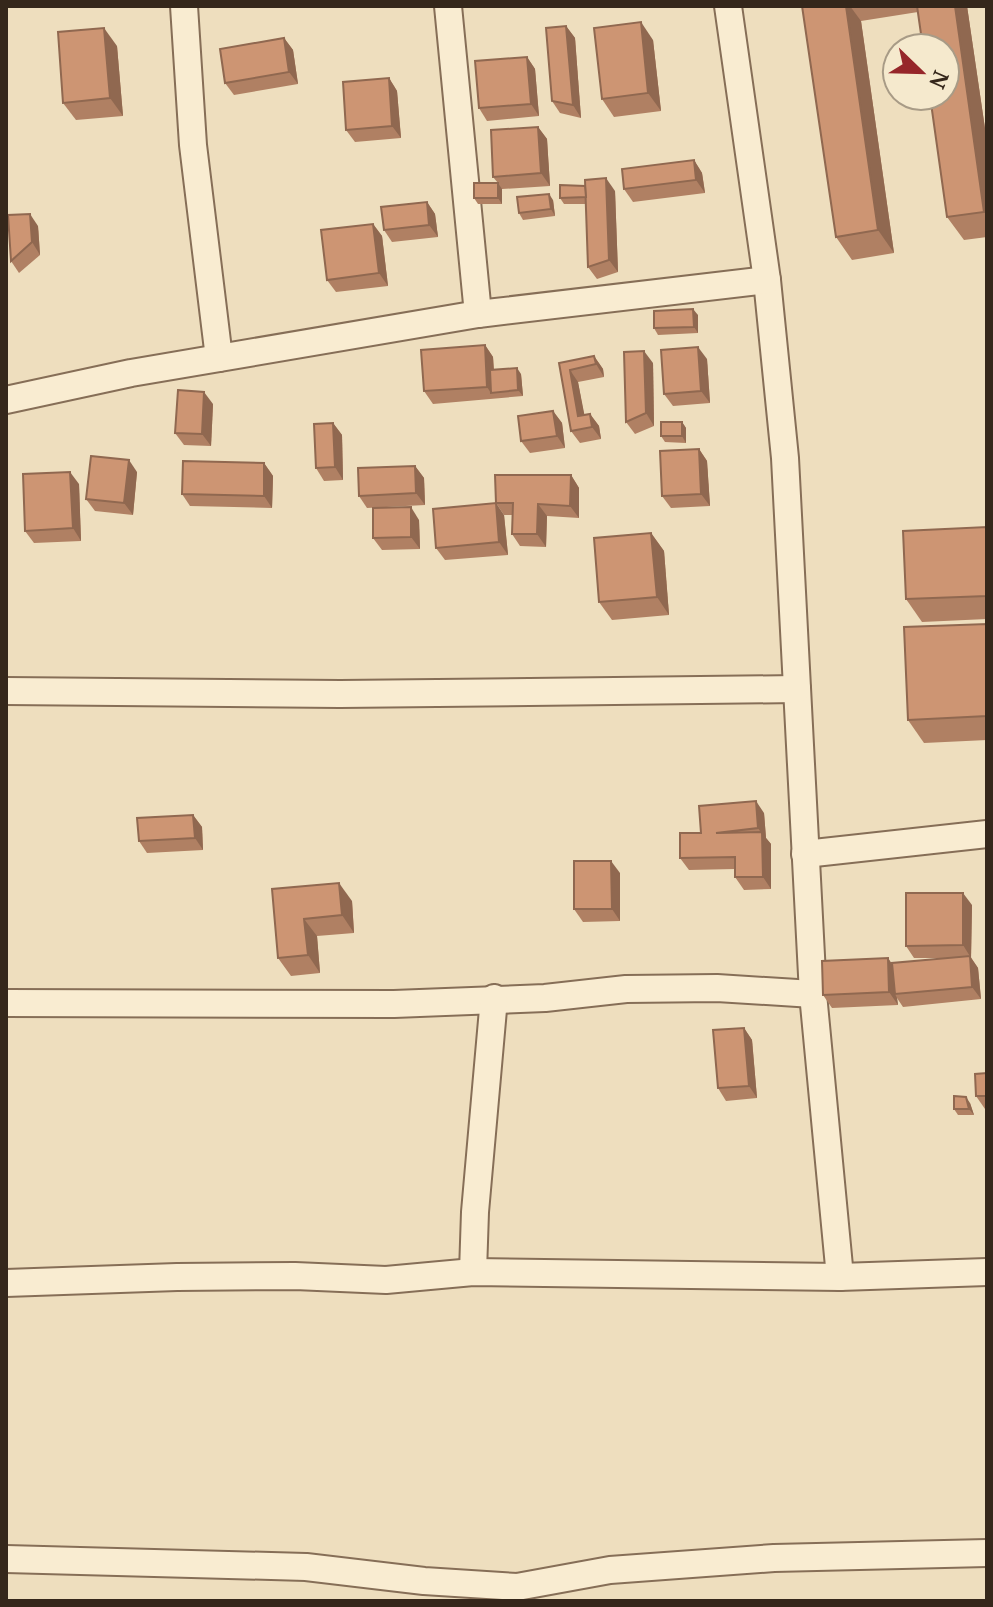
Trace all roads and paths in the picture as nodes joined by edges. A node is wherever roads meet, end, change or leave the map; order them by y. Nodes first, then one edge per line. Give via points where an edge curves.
1 (184, 6) edge
2 (448, 6) edge
3 (728, 6) edge
4 (767, 280) junction
5 (478, 314) junction
6 (219, 358) junction
7 (6, 400) edge
8 (797, 689) junction
9 (6, 691) edge
10 (987, 834) edge
11 (805, 854) junction
12 (813, 994) junction
13 (494, 998) junction
14 (6, 1003) edge
15 (473, 1272) junction
16 (987, 1272) edge
17 (840, 1277) junction
18 (6, 1283) edge
19 (987, 1553) edge
20 (6, 1559) edge
21 (517, 1594) edge

1 - 6 street via 193,145
2 - 5 street
3 - 4 street
4 - 5 street
4 - 8 street via 785,458
5 - 6 street
6 - 7 street
8 - 9 street
8 - 11 street
10 - 11 street
11 - 12 street
12 - 13 street via 626,989
12 - 17 street
13 - 14 street via 379,1004
13 - 15 street
15 - 17 street
15 - 18 street via 386,1280 192,1276
16 - 17 street
19 - 21 street via 760,1559 610,1570
20 - 21 street via 306,1567

